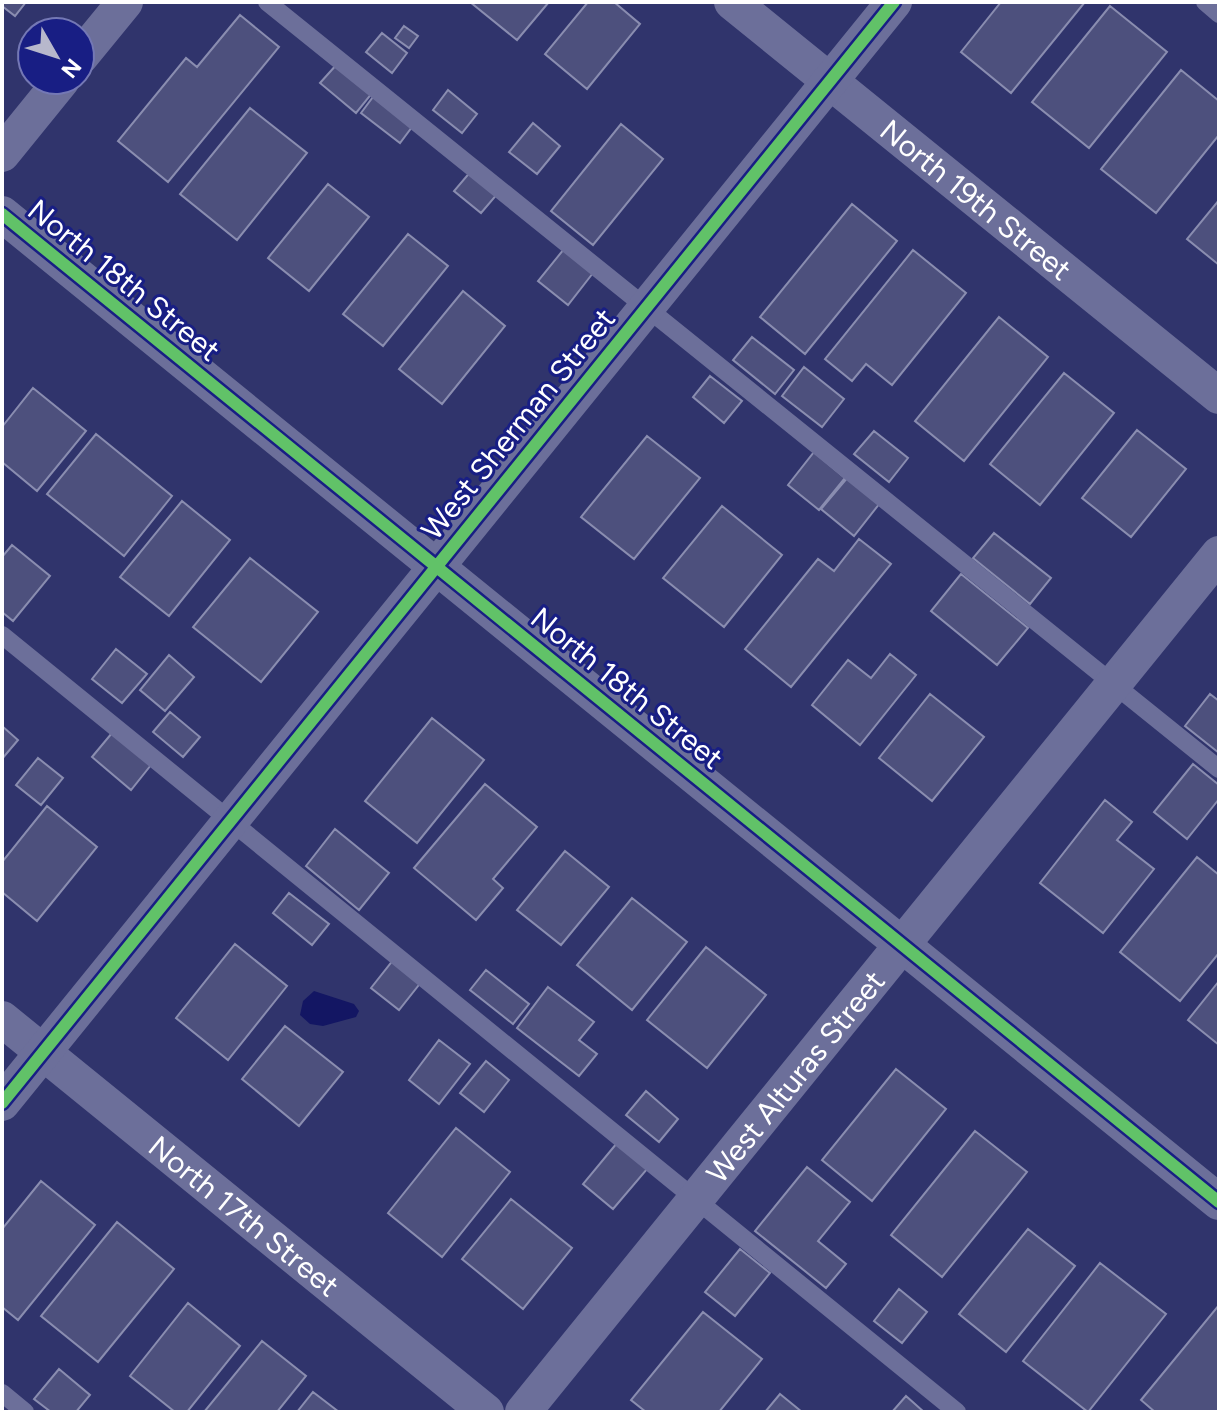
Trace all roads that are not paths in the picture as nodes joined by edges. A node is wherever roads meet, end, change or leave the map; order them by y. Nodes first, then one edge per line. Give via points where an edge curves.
1 (125, 2) edge
2 (267, 2) edge
3 (732, 2) edge
4 (894, 2) edge
5 (1205, 2) edge
6 (1219, 14) edge
7 (96, 37) edge
8 (830, 81) junction
9 (49, 96) edge
10 (2, 154) edge
11 (2, 214) edge
12 (646, 308) junction
13 (1219, 396) edge
14 (1219, 554) edge
15 (436, 567) junction
16 (2, 635) edge
17 (1114, 684) junction
18 (1219, 769) edge
19 (229, 822) junction
20 (903, 944) junction
21 (2, 1019) edge
22 (43, 1052) junction
23 (2, 1103) edge
24 (696, 1199) junction
25 (1219, 1202) edge
26 (2, 1393) edge
27 (25, 1412) edge
28 (486, 1412) edge
29 (523, 1412) edge
30 (957, 1412) edge

1 - 7 street
2 - 12 lane
3 - 8 street, North 19th Street
4 - 8 street, West Sherman Street
5 - 6 lane
8 - 12 street, West Sherman Street
8 - 13 street, North 19th Street
9 - 10 street
11 - 15 street, North 18th Street
12 - 15 street, West Sherman Street
12 - 17 lane
14 - 17 street, West Alturas Street
15 - 19 street, West Sherman Street
15 - 20 street, North 18th Street
16 - 19 lane
17 - 18 lane
17 - 20 street, West Alturas Street
19 - 22 street, West Sherman Street
19 - 24 lane
20 - 24 street, West Alturas Street
20 - 25 street, North 18th Street
21 - 22 street, North 17th Street
22 - 23 street, West Sherman Street
22 - 28 street, North 17th Street
24 - 29 street, West Alturas Street
24 - 30 lane
26 - 27 lane

